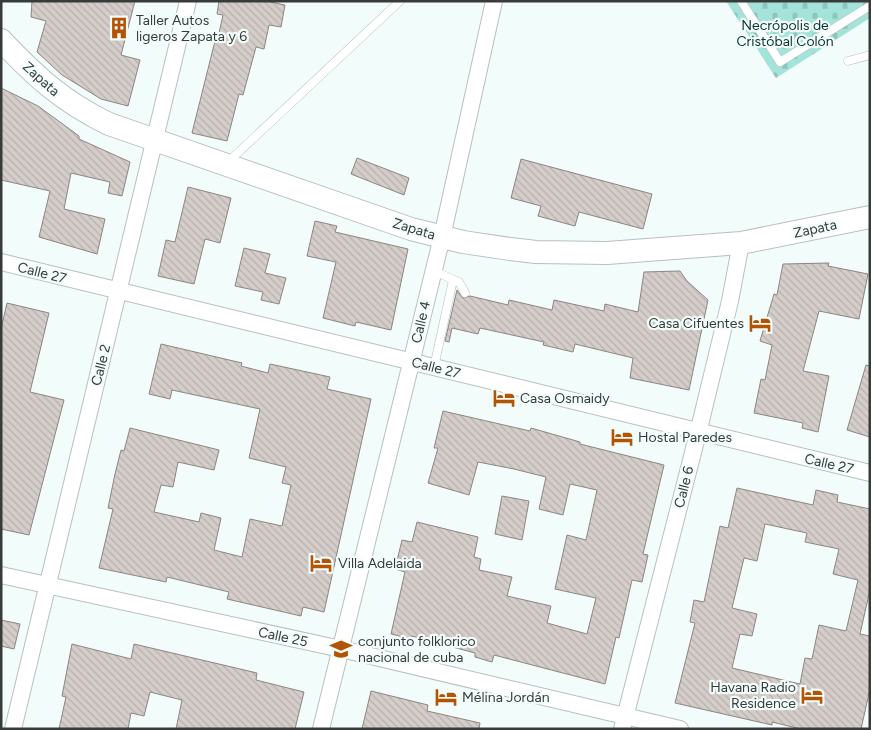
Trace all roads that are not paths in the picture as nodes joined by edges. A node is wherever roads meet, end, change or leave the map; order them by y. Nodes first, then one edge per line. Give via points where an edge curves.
1 (188, 1) edge
2 (400, 1) edge
3 (494, 1) edge
4 (741, 1) edge
5 (870, 6) edge
6 (1, 40) edge
7 (870, 55) edge
8 (848, 61) dead end
9 (154, 140) junction
10 (225, 165) junction
11 (870, 217) edge
12 (442, 238) junction
13 (741, 243) junction
14 (1, 262) edge
15 (433, 271) junction
16 (452, 280) junction
17 (119, 292) junction
18 (465, 294) dead end
19 (411, 362) junction
20 (434, 367) junction
21 (698, 432) junction
22 (870, 474) edge
23 (1, 575) edge
24 (46, 585) junction
25 (341, 649) junction
26 (624, 722) edge
27 (13, 729) edge
28 (321, 729) edge
29 (680, 729) edge

1 - 9 street, Calle 2
2 - 10 lane
3 - 12 street, Calle 4
4 - 5 lane via 780,62
6 - 9 main road, Zapata via 37,78 62,98 108,124
7 - 8 lane
9 - 10 main road, Zapata
9 - 17 street, Calle 2
10 - 12 main road, Zapata
11 - 13 main road, Zapata
12 - 13 main road, Zapata via 536,252 584,254
12 - 15 street, Calle 4
13 - 21 street, Calle 6
14 - 17 street, Calle 27
15 - 16 lane
15 - 19 street, Calle 4
16 - 18 lane via 459,282
16 - 20 lane
17 - 19 street, Calle 27
17 - 24 street, Calle 2
19 - 20 street, Calle 27
19 - 25 street, Calle 4
20 - 21 street, Calle 27
21 - 22 street, Calle 27
21 - 26 street, Calle 6
23 - 24 street, Calle 25
24 - 25 street, Calle 25
24 - 27 street, Calle 2
25 - 26 street, Calle 25
25 - 28 street, Calle 4
26 - 29 street, Calle 25

